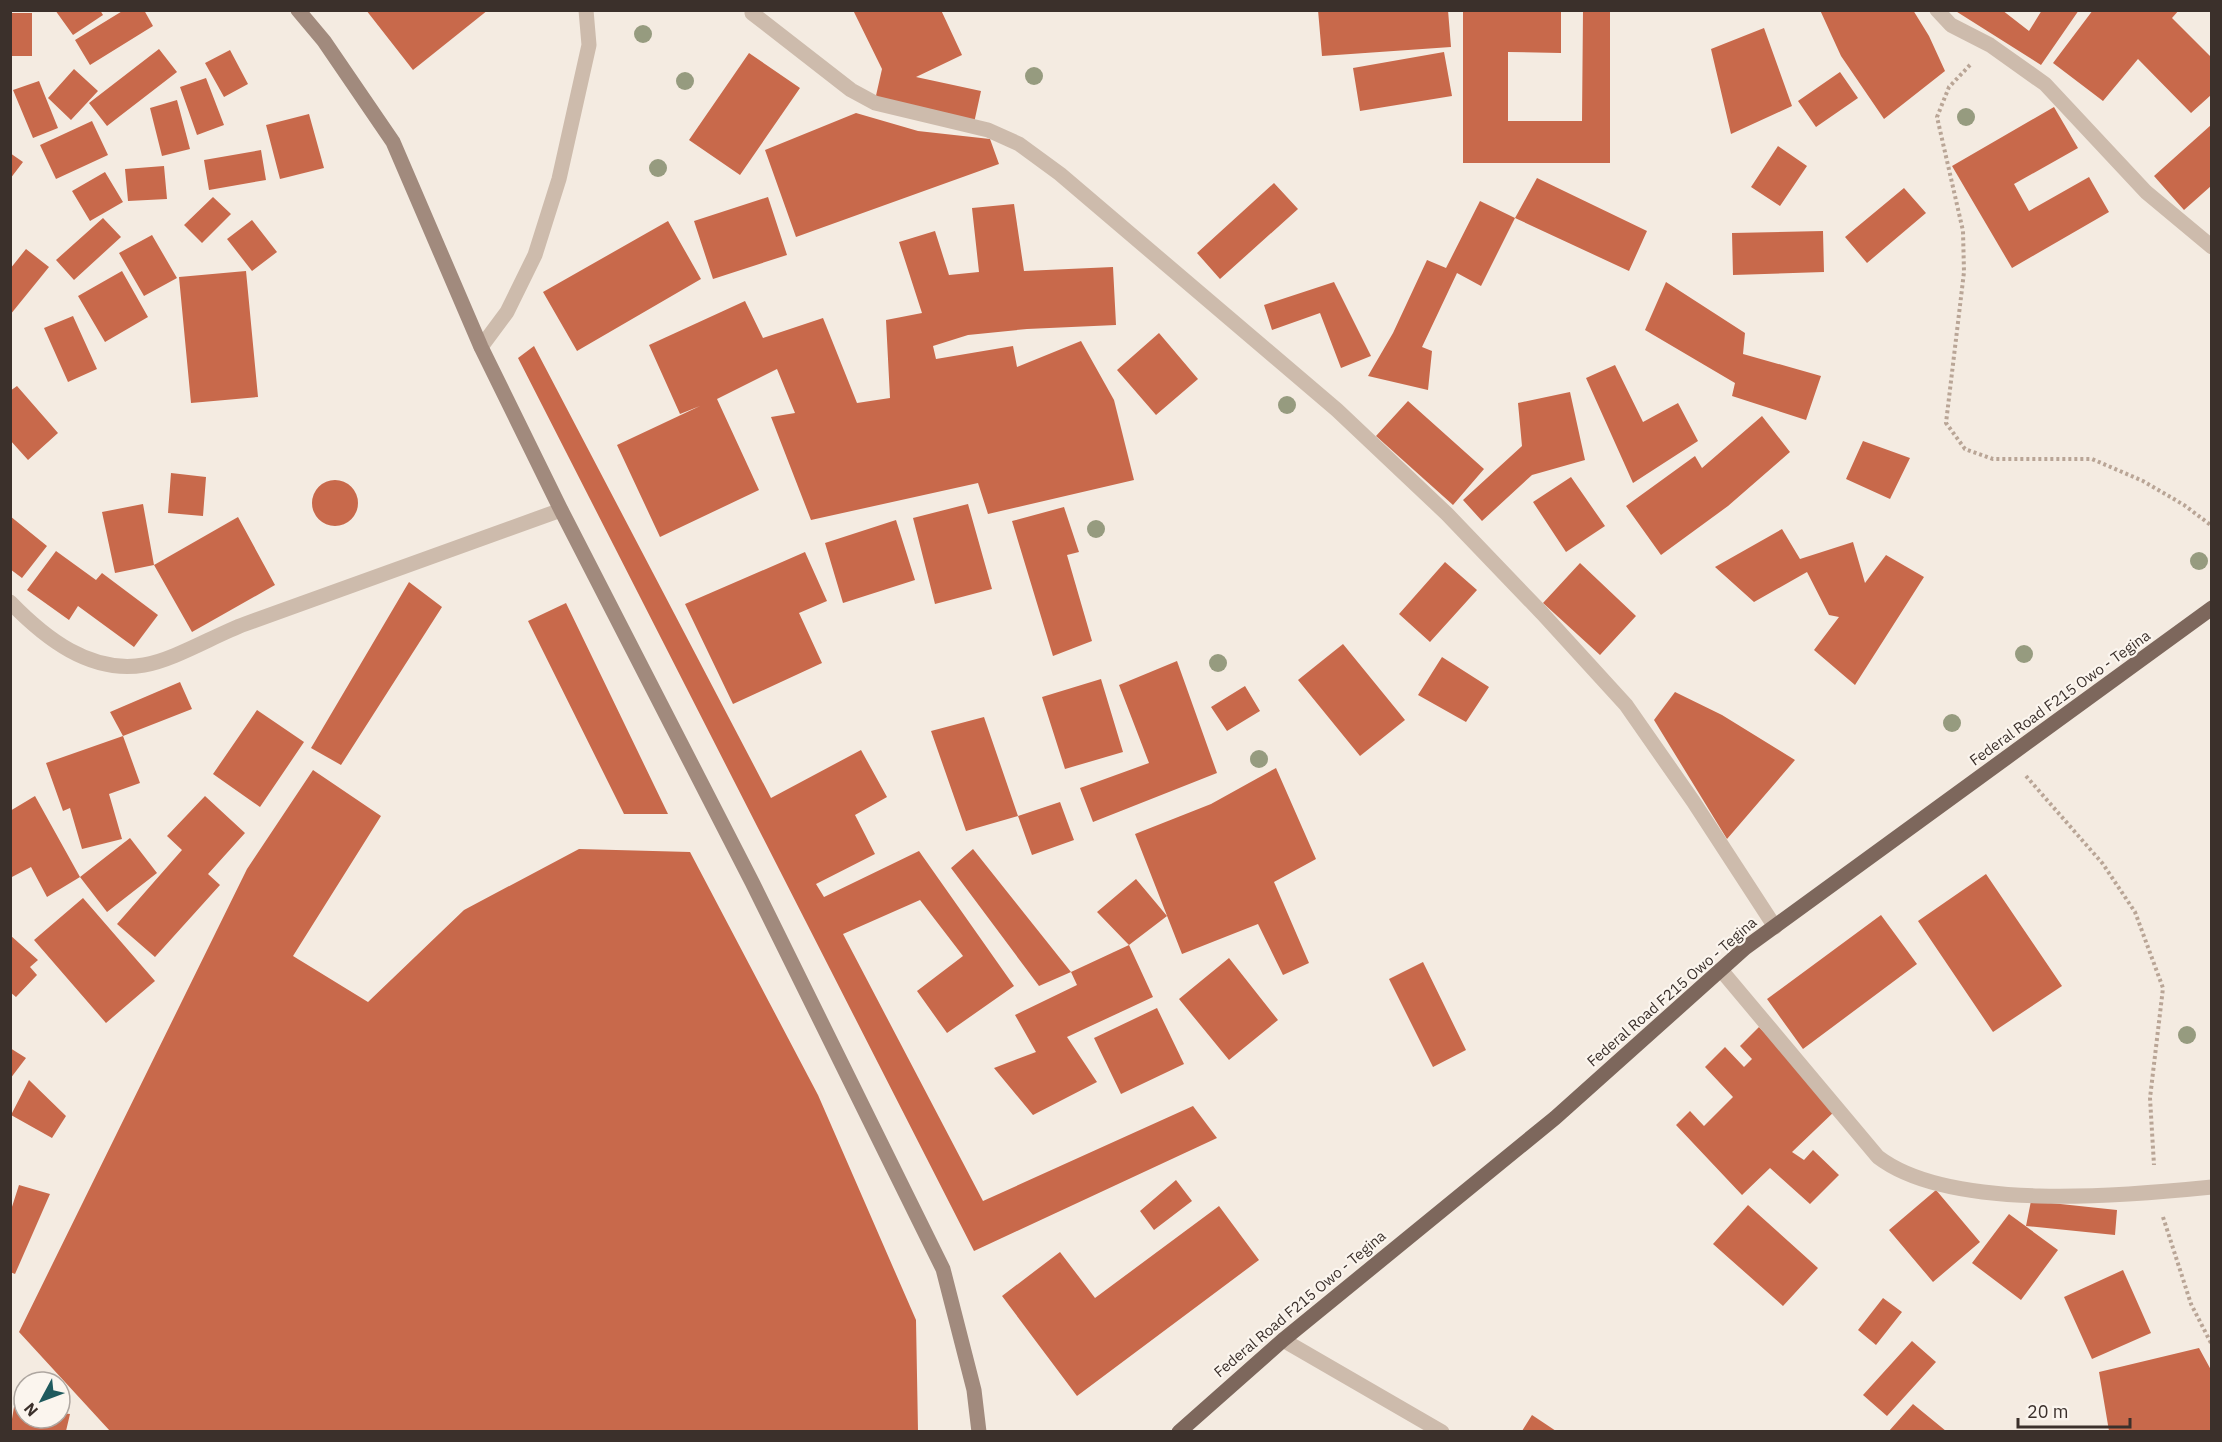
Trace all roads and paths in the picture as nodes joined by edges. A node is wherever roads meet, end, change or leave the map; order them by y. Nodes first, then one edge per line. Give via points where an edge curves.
1 (298, 10) edge
2 (586, 10) edge
3 (1937, 10) edge
4 (751, 12) edge
5 (1990, 45) junction
6 (2211, 247) edge
7 (481, 347) junction
8 (561, 510) junction
9 (2211, 526) edge
10 (10, 602) edge
11 (2211, 608) edge
12 (2010, 758) junction
13 (1775, 927) junction
14 (1721, 970) junction
15 (2211, 1187) edge
16 (2155, 1193) junction
17 (1283, 1340) junction
18 (2211, 1345) edge
19 (979, 1431) edge
20 (1179, 1431) edge
21 (1442, 1431) edge

1 - 7 main road via 393,142
2 - 7 street via 590,45 559,179 536,255 507,312
3 - 5 street via 1951,25
4 - 13 street via 851,90 875,103 988,130 1019,144 1060,174 1337,410 1447,514 1626,705
5 - 6 street via 2045,84 2146,192
5 - 9 path via 1949,87 1937,117 1963,231 1964,272 1946,423 1965,449 1993,459 2092,459 2143,481
7 - 8 main road
8 - 10 street via 234,628 144,665 118,665 85,658 57,644
8 - 19 main road via 752,882 943,1269 974,1390
11 - 12 main road, Federal Road F215 Owo - Tegina
12 - 13 main road, Federal Road F215 Owo - Tegina
12 - 16 path via 2103,864 2135,912 2163,988 2150,1098
13 - 14 main road, Federal Road F215 Owo - Tegina
14 - 16 street via 1878,1157 1893,1168 1955,1187 2018,1195
14 - 17 main road, Federal Road F215 Owo - Tegina via 1555,1118
15 - 16 street
16 - 18 path via 2191,1304
17 - 20 main road, Federal Road F215 Owo - Tegina
17 - 21 street

